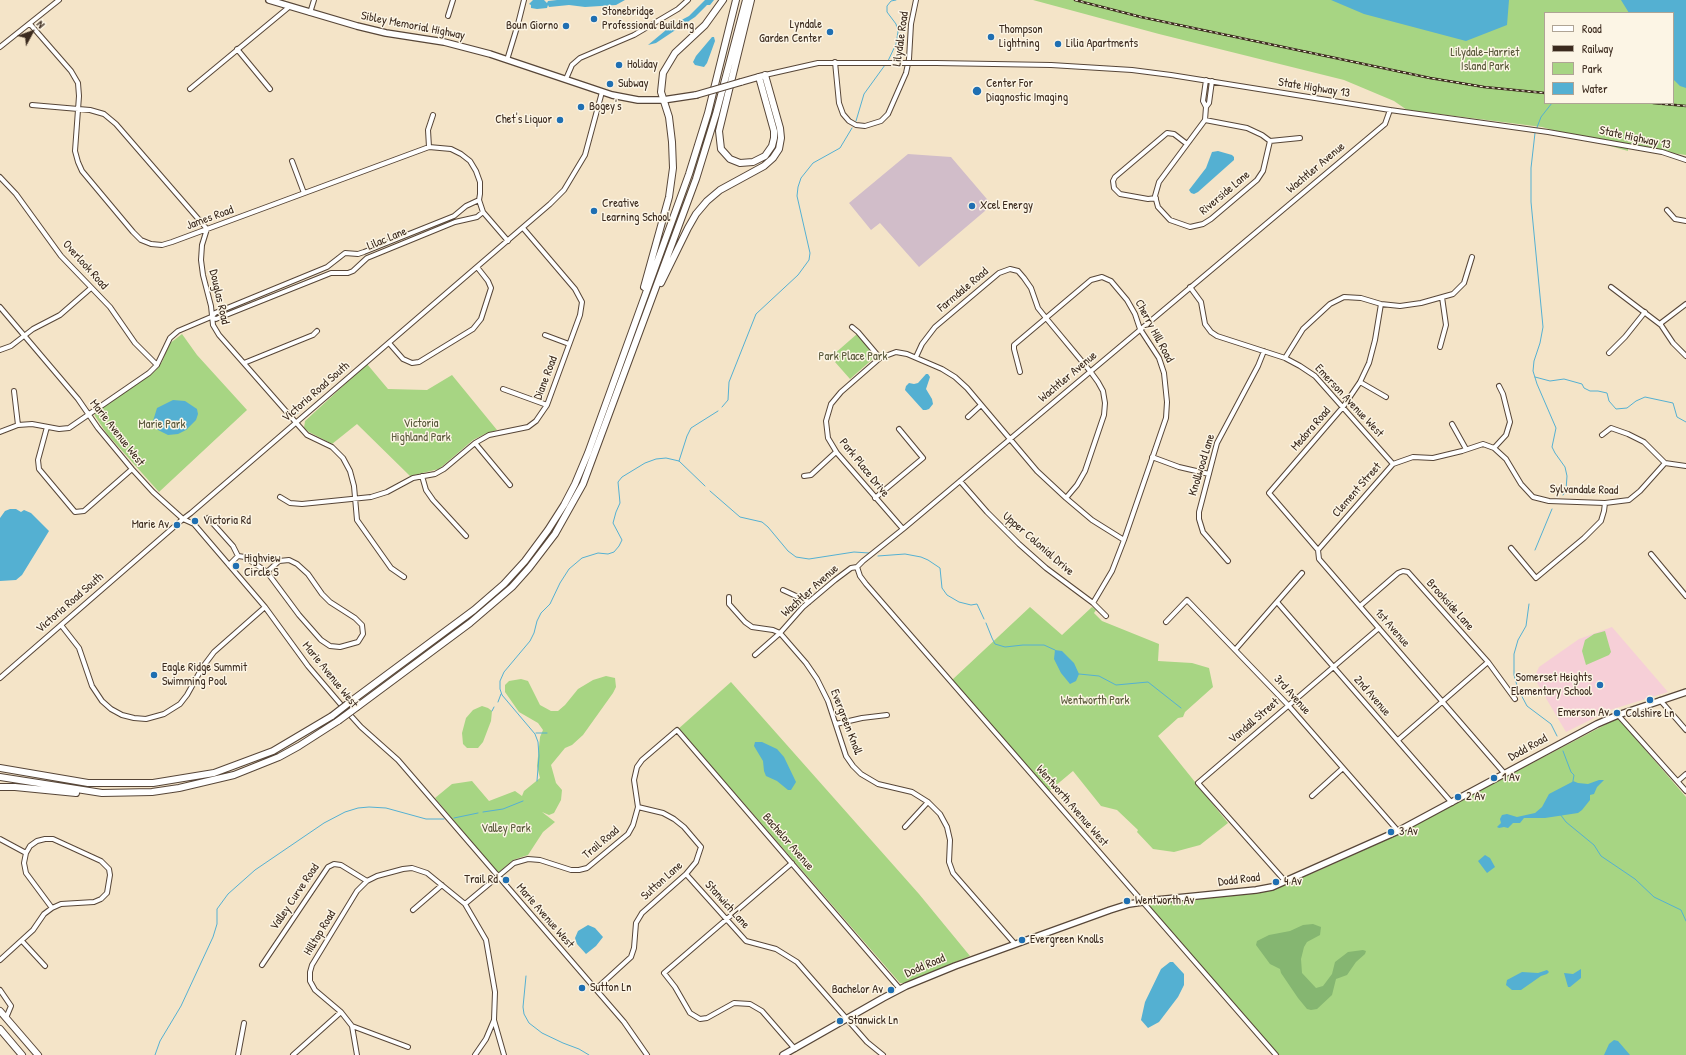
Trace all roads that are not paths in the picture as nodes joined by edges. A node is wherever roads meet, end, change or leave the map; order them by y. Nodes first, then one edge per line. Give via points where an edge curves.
1 (59, 0) edge
2 (269, 0) edge
3 (314, 0) edge
4 (453, 0) edge
5 (524, 0) edge
6 (688, 0) edge
7 (723, 0) edge
8 (736, 0) edge
9 (746, 0) edge
10 (751, 0) edge
11 (916, 0) edge
12 (289, 7) junction
13 (310, 13) junction
14 (448, 16) dead end
15 (30, 24) junction
16 (0, 47) edge
17 (238, 49) junction
18 (507, 60) junction
19 (835, 62) junction
20 (762, 76) junction
21 (566, 79) junction
22 (1206, 80) junction
23 (1212, 81) junction
24 (190, 89) dead end
25 (270, 90) dead end
26 (602, 92) junction
27 (663, 100) junction
28 (32, 105) dead end
29 (1206, 107) junction
30 (78, 109) junction
31 (1390, 110) junction
32 (433, 115) dead end
33 (1205, 120) junction
34 (1300, 138) dead end
35 (1270, 140) junction
36 (1187, 144) junction
37 (429, 147) junction
38 (1686, 160) edge
39 (292, 161) dead end
40 (0, 177) edge
41 (304, 193) junction
42 (1156, 198) junction
43 (479, 200) junction
44 (1667, 210) dead end
45 (483, 212) junction
46 (1686, 221) edge
47 (523, 228) junction
48 (207, 230) junction
49 (508, 241) junction
50 (1472, 257) dead end
51 (477, 267) junction
52 (1190, 287) junction
53 (1611, 287) dead end
54 (91, 288) junction
55 (1442, 297) junction
56 (1381, 304) junction
57 (1686, 304) edge
58 (0, 307) edge
59 (1645, 312) junction
60 (211, 317) junction
61 (1046, 318) junction
62 (645, 319) junction
63 (634, 324) junction
64 (1661, 325) junction
65 (852, 327) dead end
66 (1140, 329) junction
67 (318, 331) dead end
68 (25, 335) junction
69 (545, 335) dead end
70 (389, 343) junction
71 (569, 344) junction
72 (1440, 347) dead end
73 (0, 350) edge
74 (1264, 351) junction
75 (1609, 353) dead end
76 (1686, 356) edge
77 (916, 357) junction
78 (880, 358) junction
79 (1285, 358) junction
80 (244, 363) junction
81 (157, 365) junction
82 (1090, 371) junction
83 (1020, 372) dead end
84 (1360, 382) junction
85 (1499, 386) dead end
86 (503, 389) dead end
87 (14, 391) dead end
88 (1386, 397) dead end
89 (547, 405) junction
90 (982, 405) junction
91 (1343, 407) junction
92 (88, 413) junction
93 (968, 417) dead end
94 (296, 423) junction
95 (1452, 424) dead end
96 (18, 425) junction
97 (47, 427) junction
98 (899, 429) dead end
99 (0, 432) edge
100 (1602, 435) dead end
101 (1010, 439) junction
102 (475, 444) junction
103 (1494, 448) junction
104 (1466, 449) junction
105 (836, 452) junction
106 (1152, 457) junction
107 (1665, 463) junction
108 (1393, 464) junction
109 (1686, 466) edge
110 (132, 469) junction
111 (1209, 474) junction
112 (422, 476) junction
113 (804, 476) dead end
114 (960, 481) junction
115 (510, 485) dead end
116 (1269, 493) joint
117 (280, 497) dead end
118 (876, 498) junction
119 (1066, 498) junction
120 (354, 499) junction
121 (1605, 503) junction
122 (208, 518) dead end
123 (183, 519) junction
124 (903, 530) junction
125 (466, 536) dead end
126 (1124, 540) junction
127 (1510, 548) dead end
128 (1318, 550) junction
129 (1650, 554) dead end
130 (238, 556) junction
131 (1228, 561) dead end
132 (229, 565) junction
133 (857, 567) junction
134 (267, 572) junction
135 (1302, 573) dead end
136 (404, 577) dead end
137 (783, 590) dead end
138 (1686, 596) edge
139 (729, 597) dead end
140 (809, 602) junction
141 (1277, 602) junction
142 (1093, 603) junction
143 (1360, 606) junction
144 (265, 607) junction
145 (1106, 616) dead end
146 (1166, 622) dead end
147 (61, 625) junction
148 (1378, 628) junction
149 (780, 633) junction
150 (1236, 650) junction
151 (755, 655) dead end
152 (1488, 662) junction
153 (1333, 667) junction
154 (0, 678) edge
155 (1686, 692) edge
156 (1515, 699) dead end
157 (1660, 700) junction
158 (1443, 701) junction
159 (1288, 705) junction
160 (1618, 715) junction
161 (887, 716) dead end
162 (836, 724) junction
163 (1686, 730) edge
164 (1398, 740) junction
165 (656, 748) joint
166 (0, 768) edge
167 (1343, 768) junction
168 (1505, 774) junction
169 (1686, 774) edge
170 (0, 777) edge
171 (1678, 781) junction
172 (0, 788) edge
173 (1686, 791) edge
174 (102, 793) junction
175 (1312, 796) dead end
176 (928, 802) junction
177 (1452, 802) junction
178 (638, 807) junction
179 (905, 827) dead end
180 (1398, 830) junction
181 (0, 839) edge
182 (26, 853) junction
183 (792, 863) junction
184 (686, 874) junction
185 (498, 876) junction
186 (367, 881) junction
187 (1285, 881) junction
188 (442, 885) junction
189 (1142, 902) junction
190 (465, 904) junction
191 (52, 908) junction
192 (413, 910) dead end
193 (726, 920) junction
194 (22, 941) junction
195 (1014, 944) junction
196 (0, 960) edge
197 (262, 965) dead end
198 (45, 966) dead end
199 (596, 989) junction
200 (900, 989) junction
201 (0, 990) edge
202 (0, 1011) edge
203 (342, 1012) junction
204 (848, 1018) junction
205 (3, 1019) edge
206 (494, 1020) junction
207 (244, 1023) dead end
208 (352, 1026) junction
209 (0, 1030) edge
210 (408, 1047) dead end
211 (795, 1049) junction
212 (22, 1055) edge
213 (38, 1055) edge
214 (238, 1055) edge
215 (293, 1055) edge
216 (357, 1055) edge
217 (475, 1055) edge
218 (504, 1055) edge
219 (647, 1055) edge
220 (783, 1055) edge
221 (883, 1055) edge
222 (1276, 1055) edge

1 - 15 street
2 - 12 main road, Sibley Memorial Highway
3 - 13 street
4 - 14 street
5 - 18 street
6 - 21 street via 678,9 634,35 580,58 572,65
7 - 27 highway via 705,26 675,53 667,65 662,81
8 - 63 highway via 708,113 689,174
9 - 62 highway via 696,179
10 - 20 highway via 719,131 721,149 730,159 753,162 765,156 772,146 774,138
11 - 19 street, Lilydale Road via 906,73 888,114 881,121 865,126 856,125 843,114 839,103
12 - 13 main road, Sibley Memorial Highway
12 - 17 street
13 - 18 main road, Sibley Memorial Highway via 386,33 458,45
15 - 16 street
15 - 30 street via 78,82
17 - 24 street
17 - 25 street
18 - 21 main road, Sibley Memorial Highway
19 - 20 street, State Highway 13 via 800,66
19 - 22 street, State Highway 13, bridge via 1094,67
20 - 27 main road, Sibley Memorial Highway, bridge via 696,95
20 - 62 highway via 780,128 779,149 764,166 720,190 696,214
21 - 26 main road, Sibley Memorial Highway
22 - 23 street, State Highway 13
22 - 29 street via 1203,101
23 - 29 street via 1209,103
23 - 31 street, State Highway 13
26 - 27 main road, Sibley Memorial Highway via 638,100
26 - 47 street, Victoria Road South via 585,155 576,173 564,190
27 - 63 highway via 669,117 672,142 672,182
28 - 30 street
29 - 33 street
30 - 48 street via 104,114 116,124
30 - 48 street, James Road via 75,151 78,162 88,180 141,240 162,245
31 - 38 street, State Highway 13 via 1576,136 1662,152
31 - 52 street, Wachtler Avenue via 1385,124
32 - 37 street via 428,130
33 - 35 street via 1247,128
33 - 36 street
34 - 35 street
35 - 42 street, Riverside Lane via 1268,158 1257,180 1203,224 1190,227 1170,220 1158,207
36 - 42 street via 1159,182
36 - 42 street via 1174,134 1167,134 1115,177 1113,184 1116,192 1148,199
37 - 41 street, James Road
37 - 43 street via 451,148 470,161 480,182
39 - 41 street
40 - 54 street, Overlook Road via 16,194 61,256
41 - 48 street, James Road
43 - 45 street
43 - 60 street, Lilac Lane via 454,216 364,252 345,253 327,267 215,313
44 - 46 street via 1675,219
45 - 49 street
45 - 60 street, Lilac Lane via 478,217 455,222 366,258 348,273 331,273 216,319
47 - 49 street, Victoria Road South
47 - 71 street, Diane Road via 575,289 582,302 580,316
48 - 60 street, Douglas Road via 201,260
49 - 51 street, Victoria Road South
50 - 55 street via 1464,283 1453,294
51 - 70 street, Victoria Road South
51 - 70 street via 491,288 481,319 473,329 419,362 412,363 403,359
52 - 66 street, Wachtler Avenue
52 - 74 street via 1201,302 1205,324 1211,332
53 - 59 street
54 - 68 street via 60,315
54 - 81 street, Overlook Road via 110,307 135,342
55 - 56 street via 1400,306
55 - 72 street via 1446,326
56 - 79 street via 1361,298 1344,297 1330,304 1303,329
56 - 84 street, Medora Road via 1369,363
57 - 64 street via 1660,323
58 - 68 street, Marie Avenue West
59 - 64 street
59 - 75 street
60 - 80 street, Douglas Road via 219,335
60 - 81 street, Lilac Lane via 178,331 170,338
61 - 66 street, Cherry Hill Road via 1091,280 1102,277 1111,281 1126,300 1135,314
61 - 77 street, Farmdale Road via 1038,308 1024,278 1010,269 999,273 935,327
61 - 82 street, Farmdale Road
61 - 83 street, Cherry Hill Road via 1014,345
62 - 174 highway, bridge via 583,484 555,534 508,590 470,623 338,721 279,757 234,775 179,788 152,792
63 - 166 highway, bridge via 575,484 526,561 474,610 332,716 273,751 214,774 161,782 88,783
64 - 76 street
65 - 78 street
66 - 82 street, Wachtler Avenue
66 - 106 street, Cherry Hill Road via 1159,358 1167,388 1166,418
67 - 80 street
68 - 73 street via 11,346
68 - 92 street, Marie Avenue West
69 - 71 street
70 - 94 street, Victoria Road South
71 - 89 street, Diane Road
74 - 79 street, Emerson Avenue West
74 - 111 street, Knollwood Lane via 1217,443
77 - 78 street, Park Place Drive via 896,352
77 - 90 street, Park Place Drive via 956,377
78 - 105 street, Park Place Drive via 831,404 826,421 828,438
79 - 91 street, Emerson Avenue West via 1315,376
80 - 94 street, Douglas Road
81 - 92 street, Lilac Lane
82 - 101 street, Wachtler Avenue
82 - 119 street, Farmdale Road via 1103,392 1104,415 1085,471
84 - 88 street
84 - 91 street, Medora Road
85 - 103 street via 1510,422 1506,435
86 - 89 street
87 - 96 street
89 - 102 street, Diane Road via 536,422 528,427 489,435
90 - 93 street
90 - 101 street, Park Place Drive
91 - 108 street, Emerson Avenue West
91 - 116 street, Medora Road
92 - 97 street, Lilac Lane via 69,428
92 - 110 street, Marie Avenue West
94 - 120 street, Douglas Road via 307,435 332,447 343,458 350,471
94 - 123 street, Victoria Road South
95 - 104 street
96 - 97 street, Lilac Lane
96 - 99 street
97 - 110 street via 38,460 39,469 75,512 84,511
98 - 118 street via 923,458
100 - 107 street via 1611,428 1628,434 1644,442
101 - 114 street, Wachtler Avenue
101 - 119 street, Park Place Drive
102 - 112 street, Diane Road via 444,469 435,474
102 - 115 street
103 - 104 street via 1483,444
103 - 121 street, Sylvandale Road via 1506,459 1521,484 1533,497 1549,501
104 - 108 street, Clement Street via 1433,458 1413,457
105 - 113 street via 811,475
105 - 118 street, Park Place Drive
106 - 111 street
106 - 126 street, Cherry Hill Road
107 - 109 street
107 - 121 street, Sylvandale Road via 1629,500
108 - 128 street, Clement Street
110 - 123 street, Marie Avenue West
111 - 131 street, Knollwood Lane via 1199,519 1203,532
112 - 120 street, Diane Road via 387,492
112 - 125 street via 426,490 433,500
114 - 124 street, Wachtler Avenue
114 - 142 street, Upper Colonial Drive via 1019,544
116 - 128 street, 1st Avenue
117 - 120 street, Diane Road via 290,503 302,504
118 - 124 street, Park Place Drive
119 - 126 street, Park Place Drive via 1092,520
120 - 136 street, Douglas Road via 357,520 363,531 391,568
121 - 127 street via 1601,521 1536,578
122 - 130 street via 233,546
123 - 132 street, Marie Avenue West via 194,524
123 - 147 street, Victoria Road South
124 - 133 street, Wachtler Avenue
126 - 142 street, Cherry Hill Road via 1112,571
128 - 143 street, 1st Avenue via 1319,560
129 - 138 street
130 - 132 street
130 - 134 street via 245,557
132 - 144 street, Marie Avenue West
133 - 140 street, Wachtler Avenue via 843,573
133 - 189 street, Wentworth Avenue West via 860,576 871,590
134 - 134 street via 279,561 289,560 297,564 330,602 362,625 363,634 358,642 340,647 330,646 321,640
135 - 141 street
137 - 140 street
139 - 149 street via 729,604 752,627
140 - 149 street, Wachtler Avenue
141 - 150 street
141 - 153 street, 2nd Avenue
142 - 145 street, Upper Colonial Drive
143 - 148 street, 1st Avenue
143 - 152 street, Brookside Lane via 1398,573 1408,572
144 - 147 street via 214,652 180,704 164,714 146,719 122,715 102,701 92,686 79,648
144 - 185 street, Marie Avenue West via 308,666 361,727 398,760
146 - 150 street, 3rd Avenue via 1187,600
147 - 154 street, Victoria Road South
148 - 153 street, Vandall Street
148 - 158 street, 1st Avenue
149 - 151 street, Wachtler Avenue
149 - 162 street, Evergreen Knoll via 817,679
150 - 159 street, 3rd Avenue
152 - 156 street, Brookside Lane
152 - 158 street
153 - 159 street, Vandall Street
153 - 164 street, 2nd Avenue
155 - 157 main road, Dodd Road
157 - 160 main road, Dodd Road
157 - 163 street
158 - 164 street
158 - 168 street, 1st Avenue
159 - 167 street, 3rd Avenue
159 - 187 street, Vandall Street via 1198,783
160 - 168 main road, Dodd Road via 1579,733
160 - 171 street
161 - 162 street
162 - 176 street, Evergreen Knoll via 846,756 861,774 878,784 912,792
164 - 177 street, 2nd Avenue
165 - 178 street, Trail Road via 642,760 636,772 634,780
165 - 183 street, Bachelor Avenue via 677,730
167 - 175 street
167 - 180 street, 3rd Avenue
168 - 177 main road, Dodd Road
169 - 171 street
170 - 174 highway
171 - 173 street
172 - 174 highway
176 - 179 street
176 - 195 street, Evergreen Knoll via 940,814 947,827 950,840 949,862 953,873
177 - 180 main road, Dodd Road
178 - 184 street, Sutton Lane via 663,813 674,819 701,847 696,862
178 - 185 street, Trail Road via 628,834 587,868 571,870 540,860 528,859 514,863
180 - 187 main road, Dodd Road
181 - 182 street
182 - 191 street via 26,873
182 - 191 street via 37,841 53,839 102,862 109,869 110,881 107,893 102,899 94,902 61,904
183 - 193 street
183 - 200 street, Bachelor Avenue
184 - 193 street, Stanwich Lane
184 - 199 street, Sutton Lane via 642,913 636,923 631,957
185 - 190 street
185 - 199 street, Marie Avenue West
186 - 188 street via 377,876 412,868 427,872
186 - 197 street, Valley Curve Road via 341,864 328,866
186 - 203 street, Hilltop Road via 357,891 310,972 310,981 315,990
187 - 189 main road, Dodd Road via 1256,890
188 - 190 street
188 - 192 street
189 - 195 main road, Dodd Road via 1110,910
189 - 222 street, Wentworth Avenue West
190 - 206 street via 486,940 494,992
191 - 194 street
193 - 204 street, Stanwich Lane via 746,941 776,949 797,962
193 - 211 street via 664,973 690,1013 700,1019 707,1018 734,1003 750,1004 762,1011
194 - 196 street
194 - 198 street
195 - 200 main road, Dodd Road
199 - 219 street, Marie Avenue West
200 - 204 main road, Dodd Road
201 - 205 street via 12,1006
202 - 205 highway
203 - 208 street, Hilltop Road
203 - 215 street
204 - 211 main road, Dodd Road
204 - 221 street, Stanwich Lane via 867,1042
205 - 213 highway
206 - 217 street via 486,1039
206 - 218 street
207 - 214 street
208 - 210 street
208 - 216 street, Hilltop Road
209 - 212 highway
211 - 220 main road, Dodd Road

